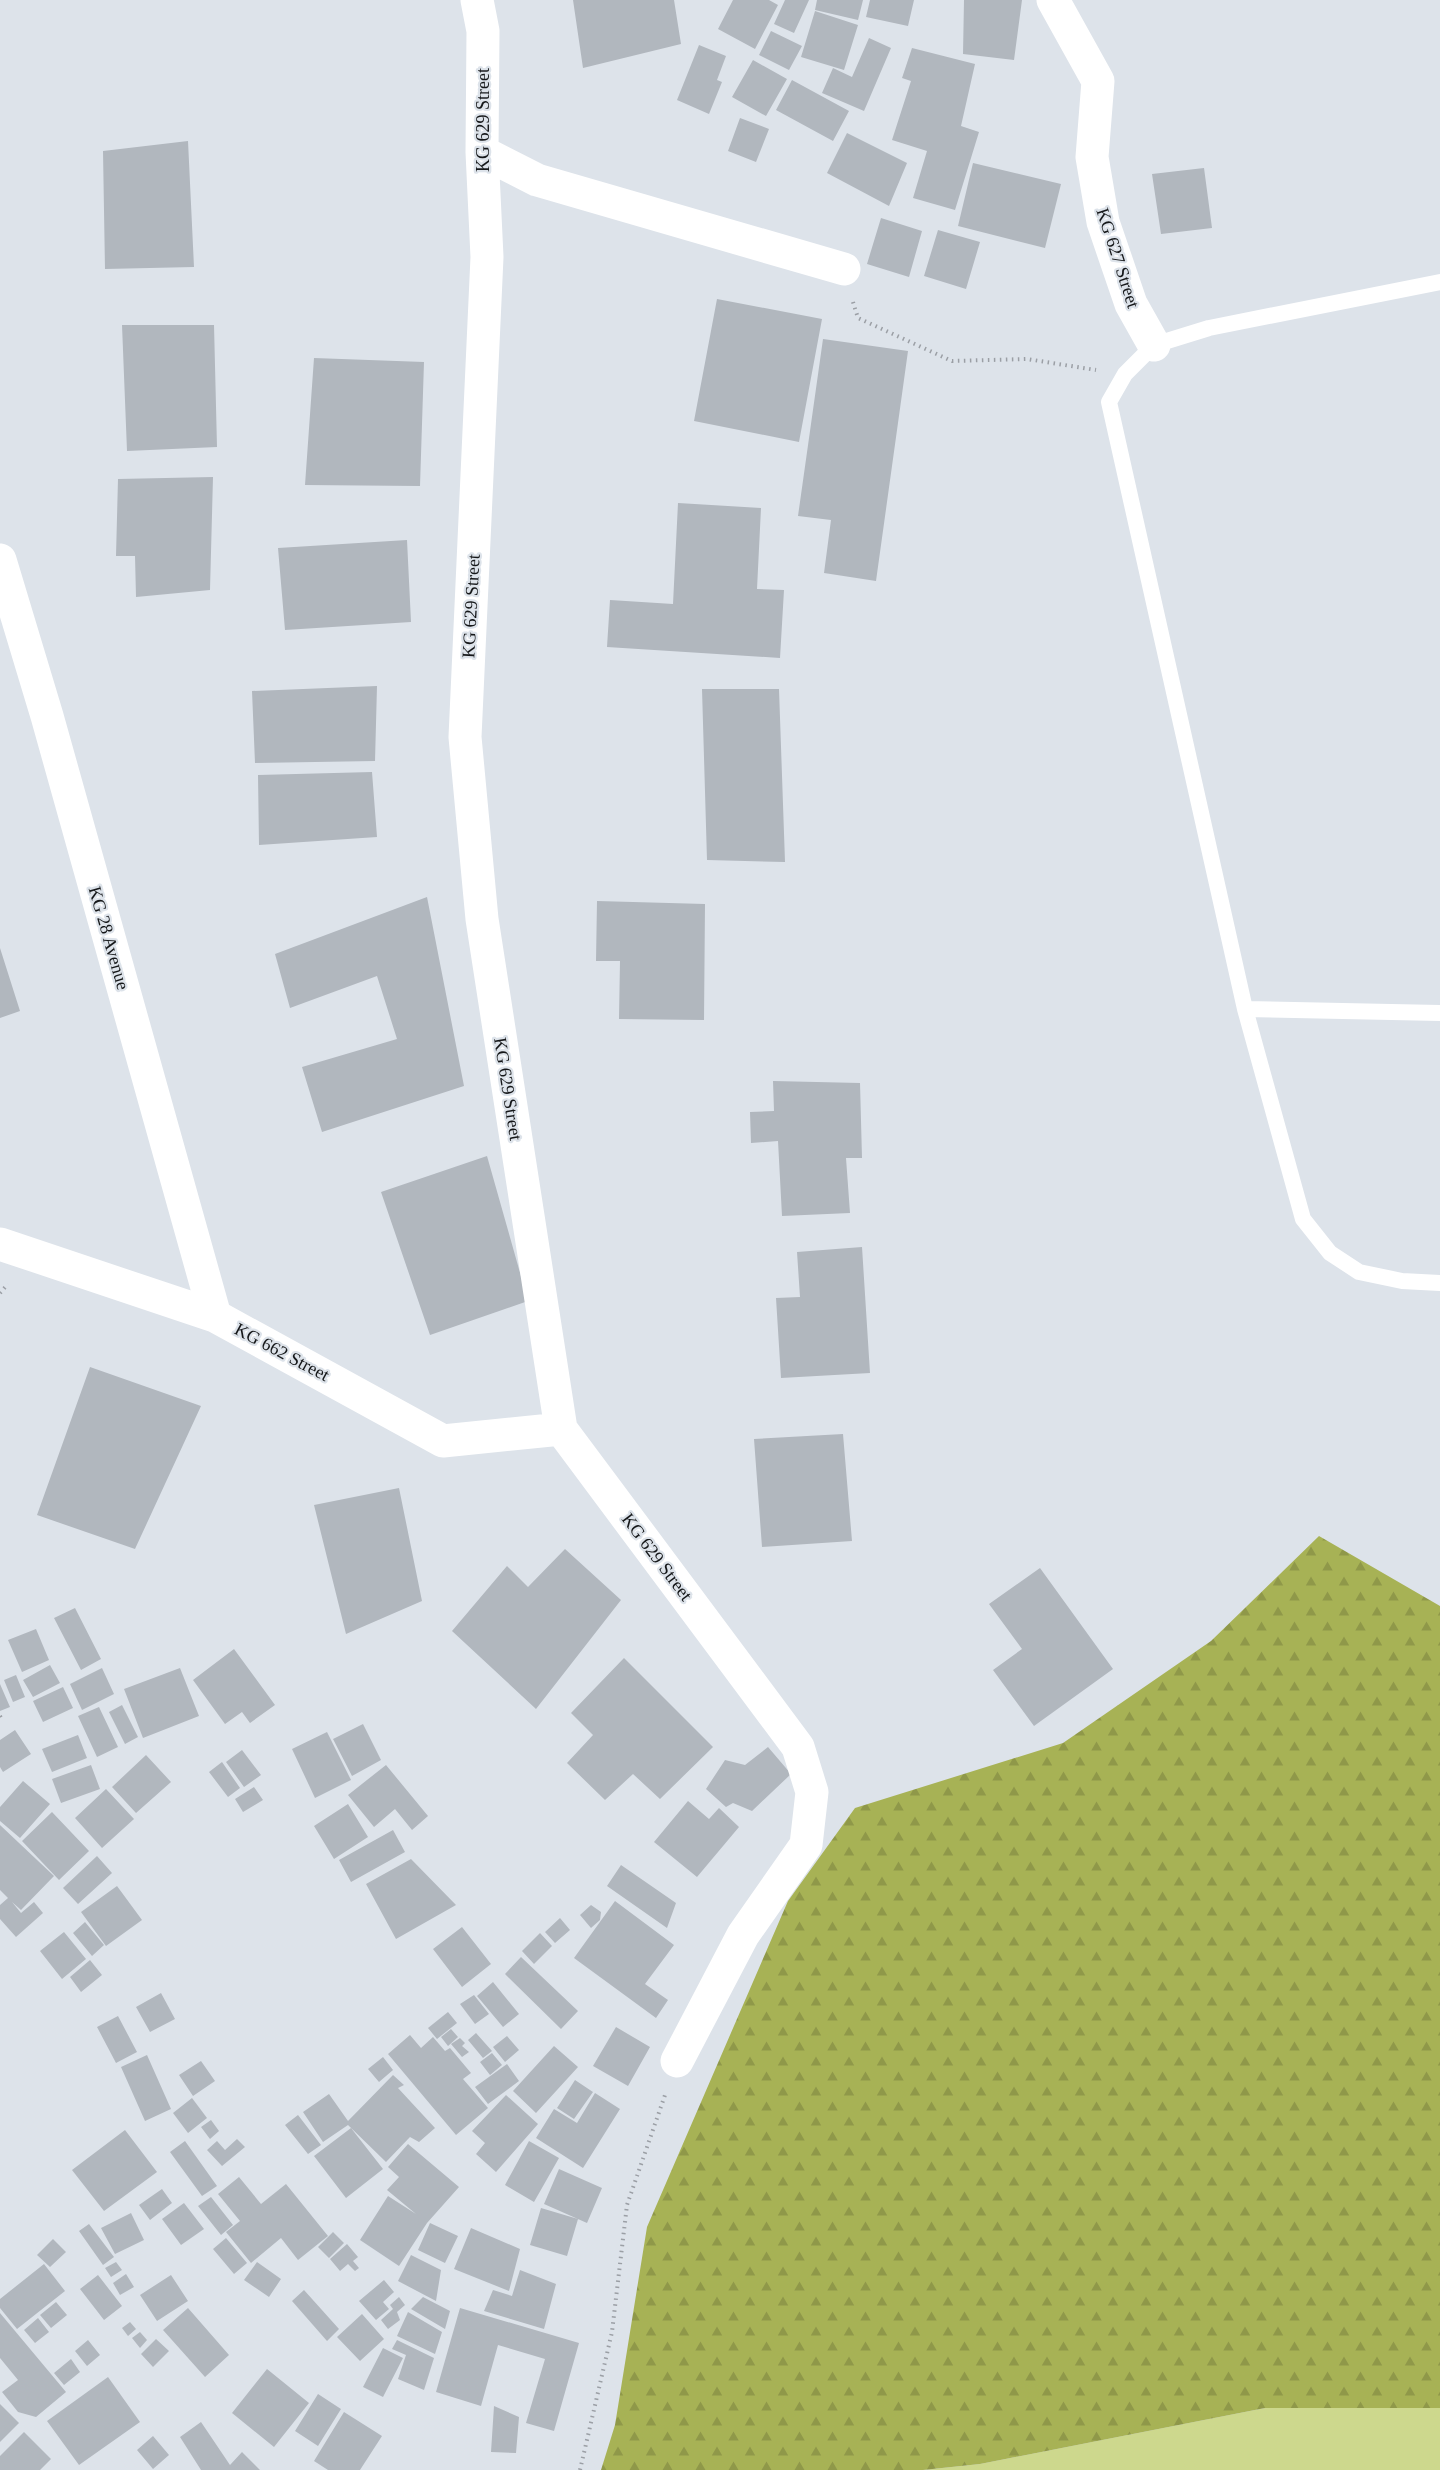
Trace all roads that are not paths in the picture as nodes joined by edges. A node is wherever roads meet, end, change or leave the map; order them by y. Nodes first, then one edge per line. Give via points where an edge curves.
1 (477, 0) edge
2 (1053, 0) edge
3 (482, 152) junction
4 (844, 269) road end
5 (1440, 282) edge
6 (1154, 345) junction
7 (0, 560) edge
8 (1245, 1009) junction
9 (1440, 1013) edge
10 (0, 1244) edge
11 (1440, 1283) edge
12 (215, 1316) junction
13 (561, 1429) junction
14 (677, 2061) road end

1 - 3 street, KG 629 Street via 483,31
2 - 6 street, KG 627 Street via 1098,81 1092,157 1103,222 1131,304
3 - 4 street via 537,180
3 - 13 street, KG 629 Street via 487,257 465,737 482,919
5 - 6 lane via 1209,328
6 - 8 lane via 1125,374 1109,402
7 - 12 street, KG 28 Avenue
8 - 9 lane
8 - 11 lane via 1303,1219 1330,1253 1359,1272 1402,1281
10 - 12 street, KG 662 Street
12 - 13 street, KG 662 Street via 444,1441
13 - 14 street, KG 629 Street via 798,1747 812,1792 806,1845 743,1935

